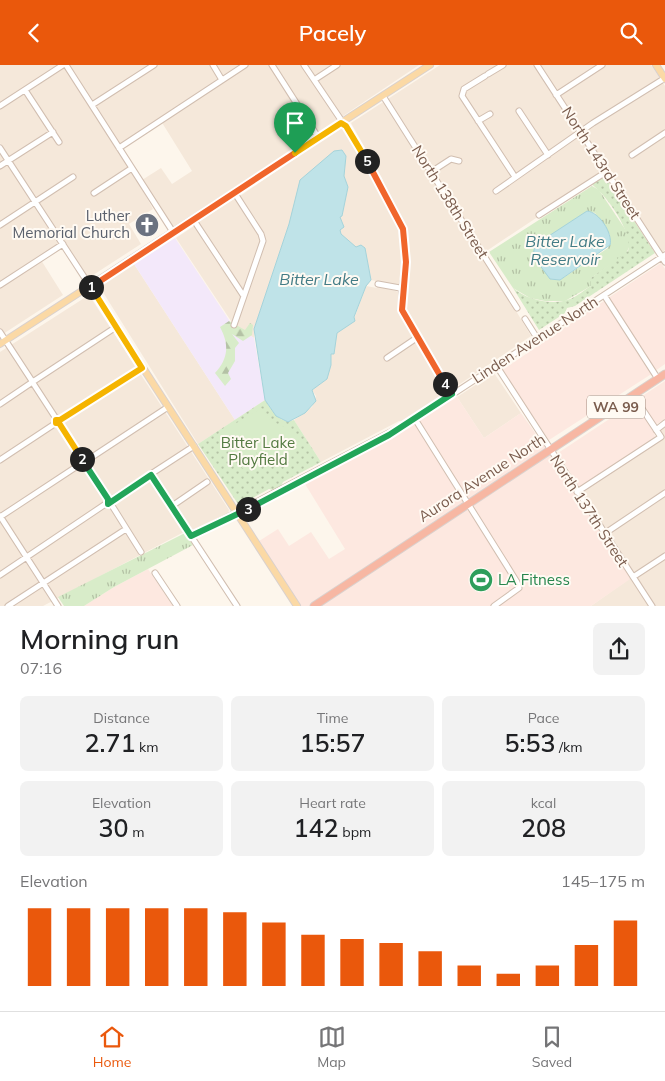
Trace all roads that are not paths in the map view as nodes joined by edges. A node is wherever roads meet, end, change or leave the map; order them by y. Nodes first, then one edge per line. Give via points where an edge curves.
1 (64, 65) edge
2 (154, 65) edge
3 (213, 65) edge
4 (245, 65) edge
5 (272, 65) edge
6 (304, 65) edge
7 (337, 65) edge
8 (430, 65) edge
9 (503, 65) edge
10 (537, 65) edge
11 (602, 65) edge
12 (656, 65) edge
13 (421, 67) edge
14 (665, 78) edge
15 (222, 80) junction
16 (314, 80) junction
17 (25, 90) junction
18 (556, 95) junction
19 (383, 96) junction
20 (92, 105) junction
21 (0, 106) edge
22 (519, 111) dead end
23 (490, 114) dead end
24 (478, 121) junction
25 (341, 123) junction
26 (53, 132) junction
27 (581, 133) junction
28 (665, 133) edge
29 (318, 137) junction
30 (59, 142) dead end
31 (0, 148) edge
32 (119, 148) junction
33 (548, 155) junction
34 (632, 155) dead end
35 (8, 161) junction
36 (459, 161) dead end
37 (0, 166) edge
38 (132, 169) junction
39 (431, 172) junction
40 (606, 172) junction
41 (73, 177) dead end
42 (515, 177) junction
43 (496, 191) dead end
44 (234, 192) junction
45 (94, 193) dead end
46 (35, 202) junction
47 (539, 215) dead end
48 (193, 219) junction
49 (0, 225) edge
50 (172, 232) junction
51 (63, 244) junction
52 (664, 258) edge
53 (378, 284) dead end
54 (0, 285) edge
55 (90, 286) junction
56 (401, 288) junction
57 (243, 295) junction
58 (604, 295) junction
59 (517, 308) dead end
60 (525, 319) dead end
61 (234, 325) dead end
62 (116, 327) junction
63 (0, 331) edge
64 (418, 337) junction
65 (537, 338) junction
66 (3, 342) edge
67 (387, 358) dead end
68 (496, 365) junction
69 (142, 368) junction
70 (665, 374) edge
71 (658, 379) junction
72 (33, 382) junction
73 (452, 394) junction
74 (633, 395) junction
75 (0, 403) edge
76 (168, 407) junction
77 (415, 419) junction
78 (58, 422) junction
79 (665, 423) edge
80 (656, 429) junction
81 (194, 446) junction
82 (550, 450) junction
83 (0, 460) edge
84 (84, 462) junction
85 (151, 475) junction
86 (207, 482) dead end
87 (577, 492) junction
88 (665, 493) edge
89 (109, 502) junction
90 (468, 504) junction
91 (172, 506) junction
92 (237, 513) junction
93 (0, 516) edge
94 (126, 529) junction
95 (604, 534) junction
96 (191, 536) junction
97 (141, 552) dead end
98 (665, 556) edge
99 (26, 557) junction
100 (156, 573) dead end
101 (0, 575) edge
102 (632, 577) junction
103 (43, 583) junction
104 (8, 606) edge
105 (58, 606) edge
106 (177, 606) edge
107 (236, 606) edge
108 (297, 606) edge
109 (314, 606) edge
110 (494, 606) edge
111 (652, 606) edge

1 - 17 street
1 - 20 street
2 - 20 street
3 - 15 street
4 - 15 street
5 - 29 street
6 - 16 street
7 - 16 street
8 - 13 main road
9 - 24 street via 462,93
10 - 18 street, North 143rd Street
11 - 18 street
12 - 14 main road
13 - 19 main road
14 - 27 street
15 - 32 street
16 - 25 street
17 - 21 street
17 - 26 street
18 - 27 street, North 143rd Street
19 - 25 main road
19 - 39 street, North 138th Street
20 - 32 street
22 - 33 street
23 - 24 street
24 - 42 street
25 - 29 main road
25 - 56 street via 362,151 403,229 406,262
26 - 30 street
26 - 35 street
27 - 33 street
27 - 40 street, North 143rd Street
28 - 34 street
29 - 44 main road
31 - 35 street
32 - 38 street
33 - 42 street
35 - 37 street
35 - 46 street
36 - 39 street via 451,159
38 - 45 street
38 - 50 street
39 - 59 street, North 138th Street
40 - 47 street
40 - 52 street, North 143rd Street
41 - 46 street
42 - 43 street
44 - 48 main road
44 - 57 street via 263,239
46 - 49 street
46 - 51 street
48 - 50 main road
48 - 57 street
50 - 55 main road
51 - 54 street
51 - 55 street
52 - 58 street, Linden Avenue North
53 - 56 street
55 - 62 main road
55 - 66 main road
56 - 64 street via 402,310
57 - 61 street
58 - 65 street, Linden Avenue North
58 - 71 street
60 - 65 street
62 - 69 main road
62 - 72 street
63 - 66 street
64 - 67 street
64 - 73 street
65 - 68 street, Linden Avenue North
66 - 72 street
68 - 73 street, Linden Avenue North
68 - 82 street, North 137th Street
69 - 76 main road
69 - 78 street
70 - 71 highway, Aurora Avenue North / WA 99
71 - 74 highway, Aurora Avenue North / WA 99
72 - 75 street
72 - 78 street
73 - 77 street, Linden Avenue North
74 - 80 street
74 - 82 highway, Aurora Avenue North / WA 99
76 - 81 main road
76 - 84 street
77 - 90 street
77 - 92 street, Linden Avenue North
78 - 83 street
78 - 84 street
79 - 80 street
80 - 87 street via 661,437
81 - 85 street
81 - 92 main road
82 - 87 street, North 137th Street
82 - 90 highway, Aurora Avenue North / WA 99
84 - 89 street
84 - 93 street
85 - 89 street
85 - 91 street
86 - 91 street
87 - 95 street, North 137th Street
88 - 95 street
89 - 94 street
89 - 99 street
90 - 109 highway, Aurora Avenue North / WA 99
90 - 110 street via 519,589
91 - 96 street
92 - 96 street, Linden Avenue North
92 - 108 main road
93 - 99 street
94 - 97 street
94 - 103 street
95 - 102 street, North 137th Street
96 - 107 street
98 - 102 street
99 - 101 street
99 - 103 street
100 - 106 street
102 - 111 street, North 137th Street
103 - 104 street
103 - 105 street

